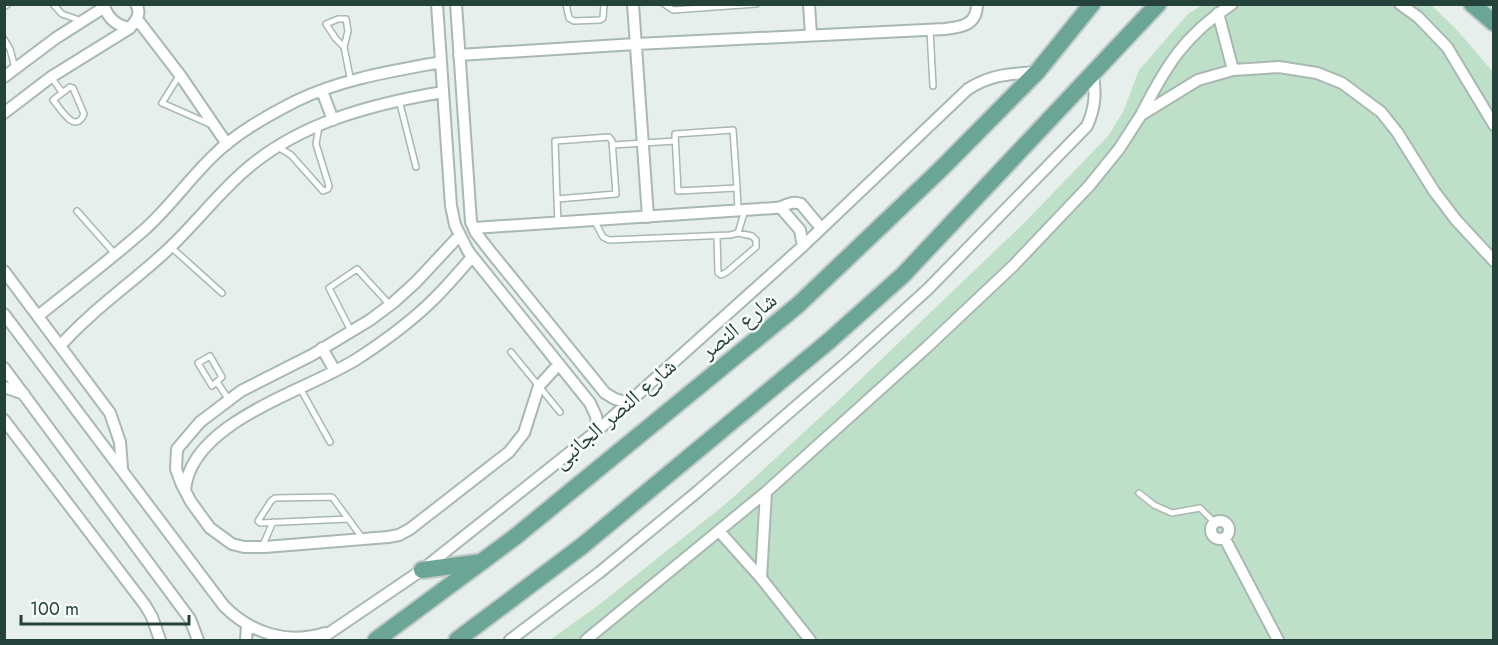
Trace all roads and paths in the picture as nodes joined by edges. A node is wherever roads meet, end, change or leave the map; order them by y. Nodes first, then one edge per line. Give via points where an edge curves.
1 (53, 4) edge
2 (437, 4) edge
3 (456, 4) edge
4 (566, 4) edge
5 (604, 4) edge
6 (633, 4) edge
7 (664, 4) edge
8 (756, 4) edge
9 (809, 4) edge
10 (977, 4) edge
11 (1092, 4) edge
12 (1158, 4) edge
13 (1232, 4) edge
14 (1400, 4) edge
15 (105, 5) edge
16 (136, 5) edge
17 (1476, 6) edge
18 (1218, 13) junction
19 (84, 21) junction
20 (134, 23) junction
21 (1494, 23) edge
22 (930, 30) junction
23 (811, 35) junction
24 (4, 39) edge
25 (636, 44) junction
26 (344, 47) junction
27 (459, 55) junction
28 (441, 62) junction
29 (15, 68) junction
30 (1233, 70) junction
31 (1037, 72) junction
32 (180, 75) junction
33 (1093, 75) junction
34 (4, 77) edge
35 (51, 77) junction
36 (351, 82) junction
37 (933, 86) dead end
38 (322, 91) junction
39 (62, 92) junction
40 (443, 92) junction
41 (399, 100) junction
42 (4, 113) edge
43 (1141, 115) junction
44 (333, 120) junction
45 (1494, 125) edge
46 (319, 126) junction
47 (215, 127) junction
48 (675, 141) junction
49 (642, 143) junction
50 (227, 144) junction
51 (613, 145) junction
52 (276, 146) junction
53 (416, 166) dead end
54 (737, 188) junction
55 (557, 199) junction
56 (780, 207) junction
57 (741, 210) junction
58 (77, 211) dead end
59 (648, 217) junction
60 (594, 220) junction
61 (558, 222) junction
62 (474, 228) junction
63 (821, 228) junction
64 (738, 233) junction
65 (459, 236) junction
66 (717, 236) junction
67 (171, 246) junction
68 (803, 246) junction
69 (115, 254) junction
70 (472, 257) junction
71 (1494, 261) edge
72 (4, 271) edge
73 (222, 293) dead end
74 (390, 305) junction
75 (4, 314) edge
76 (38, 316) junction
77 (351, 331) junction
78 (60, 346) junction
79 (322, 348) junction
80 (511, 352) dead end
81 (581, 363) junction
82 (559, 364) junction
83 (4, 368) edge
84 (335, 371) junction
85 (567, 375) junction
86 (217, 382) junction
87 (539, 386) junction
88 (4, 387) edge
89 (300, 387) junction
90 (24, 394) junction
91 (229, 400) junction
92 (629, 403) junction
93 (560, 412) dead end
94 (4, 420) edge
95 (598, 430) junction
96 (330, 442) dead end
97 (177, 449) junction
98 (194, 460) junction
99 (122, 469) junction
100 (185, 490) junction
101 (766, 492) junction
102 (1139, 493) dead end
103 (348, 519) junction
104 (273, 522) junction
105 (1215, 523) joint
106 (719, 531) junction
107 (363, 539) junction
108 (262, 547) junction
109 (483, 561) junction
110 (422, 570) junction
111 (761, 578) junction
112 (246, 626) junction
113 (333, 630) junction
114 (160, 640) edge
115 (198, 640) edge
116 (246, 640) edge
117 (319, 640) edge
118 (376, 640) edge
119 (457, 640) edge
120 (510, 640) edge
121 (586, 640) edge
122 (810, 640) edge
123 (1278, 640) edge

1 - 19 lane via 62,14
2 - 28 street
3 - 27 street
4 - 5 lane via 569,18 574,21 600,20
6 - 25 street
7 - 8 lane via 672,10
9 - 23 street
10 - 22 street via 975,18 966,26
11 - 31 main road, شارع النصر
12 - 33 main road
13 - 18 street
14 - 45 street via 1447,47
15 - 19 street
15 - 20 street via 120,25
16 - 20 street via 139,13
17 - 21 main road
18 - 30 street
18 - 43 street via 1176,52
19 - 29 street
20 - 32 street
20 - 35 street
22 - 23 street
22 - 37 lane
23 - 25 street
24 - 29 lane
25 - 27 street
25 - 49 street
26 - 26 lane via 346,19 326,24 336,39
26 - 36 lane
27 - 62 street via 469,209
28 - 36 street
28 - 40 street
29 - 34 street
30 - 43 street via 1198,80
30 - 71 street via 1298,68 1342,83 1362,97 1386,119 1456,220
31 - 63 street, شارع النصر الجانبى via 999,75 968,89
31 - 109 main road, شارع النصر via 798,305
32 - 47 street
32 - 47 lane via 162,103
33 - 119 main road via 903,275 829,342 582,546
33 - 120 street via 1094,110 1087,126 928,289 697,492
35 - 39 lane
35 - 42 street
36 - 38 street
38 - 44 street
38 - 50 street via 298,100
39 - 39 lane via 53,100 70,121 80,121 84,114 73,88
40 - 41 street
40 - 65 street via 451,206
41 - 44 street
41 - 53 lane
43 - 101 street via 1089,186 1013,266
44 - 46 street
46 - 52 street
46 - 52 lane via 316,144 328,186 325,191 291,155
47 - 50 street
48 - 49 lane
48 - 54 lane via 678,190
48 - 54 lane via 678,133 733,130
49 - 51 lane
49 - 59 street
50 - 69 street via 146,229
51 - 55 lane via 616,194
51 - 55 lane via 609,137 555,141
52 - 67 street via 242,173
54 - 57 lane
55 - 61 lane
56 - 57 street
56 - 63 street via 789,202 801,204
56 - 68 street via 800,230
57 - 59 street
57 - 64 lane
58 - 69 lane
59 - 60 street
60 - 61 street
60 - 66 lane via 609,240
61 - 62 street
62 - 81 street
63 - 68 street, شارع النصر الجانبى
64 - 66 lane
64 - 66 lane via 752,236 756,246 724,275 718,273
65 - 70 street
65 - 74 street
67 - 73 lane
67 - 78 street
68 - 92 street, شارع النصر الجانبى
69 - 76 street
70 - 82 street
70 - 84 street via 423,309
72 - 76 street
74 - 77 street
74 - 77 lane via 357,269 329,288
75 - 99 street
76 - 78 street
77 - 79 street
78 - 99 street via 110,413 120,442
79 - 84 street
79 - 91 street
80 - 87 lane
81 - 85 street
81 - 92 street via 605,393
82 - 85 street
82 - 87 street
83 - 90 street
84 - 89 street
85 - 95 street via 590,403
86 - 86 lane via 212,386 198,363 210,356 222,377
86 - 91 lane
87 - 93 lane
87 - 107 street via 524,433 509,452 410,529 388,537
88 - 90 street
89 - 96 lane
89 - 98 street via 243,419
90 - 115 street via 190,619
91 - 97 street via 200,422
92 - 95 street, شارع النصر الجانبى
94 - 114 street via 145,605
95 - 110 street, شارع النصر الجانبى
97 - 98 street via 182,460
97 - 100 street via 176,469
98 - 100 street
99 - 112 street via 224,606
100 - 108 street via 210,528 222,538 232,544
101 - 106 street
101 - 111 street
102 - 105 lane via 1172,513 1200,508
103 - 104 lane
103 - 104 lane via 331,496 275,498 258,521
103 - 107 lane
104 - 108 lane
105 - 123 street via 1221,521 1229,527 1224,538
106 - 111 street
106 - 121 street
107 - 108 street
109 - 110 main road
109 - 118 main road, شارع النصر
110 - 113 street, شارع النصر الجانبى
111 - 122 street
112 - 113 street via 289,638
112 - 116 street
113 - 117 street, شارع النصر الجانبى

